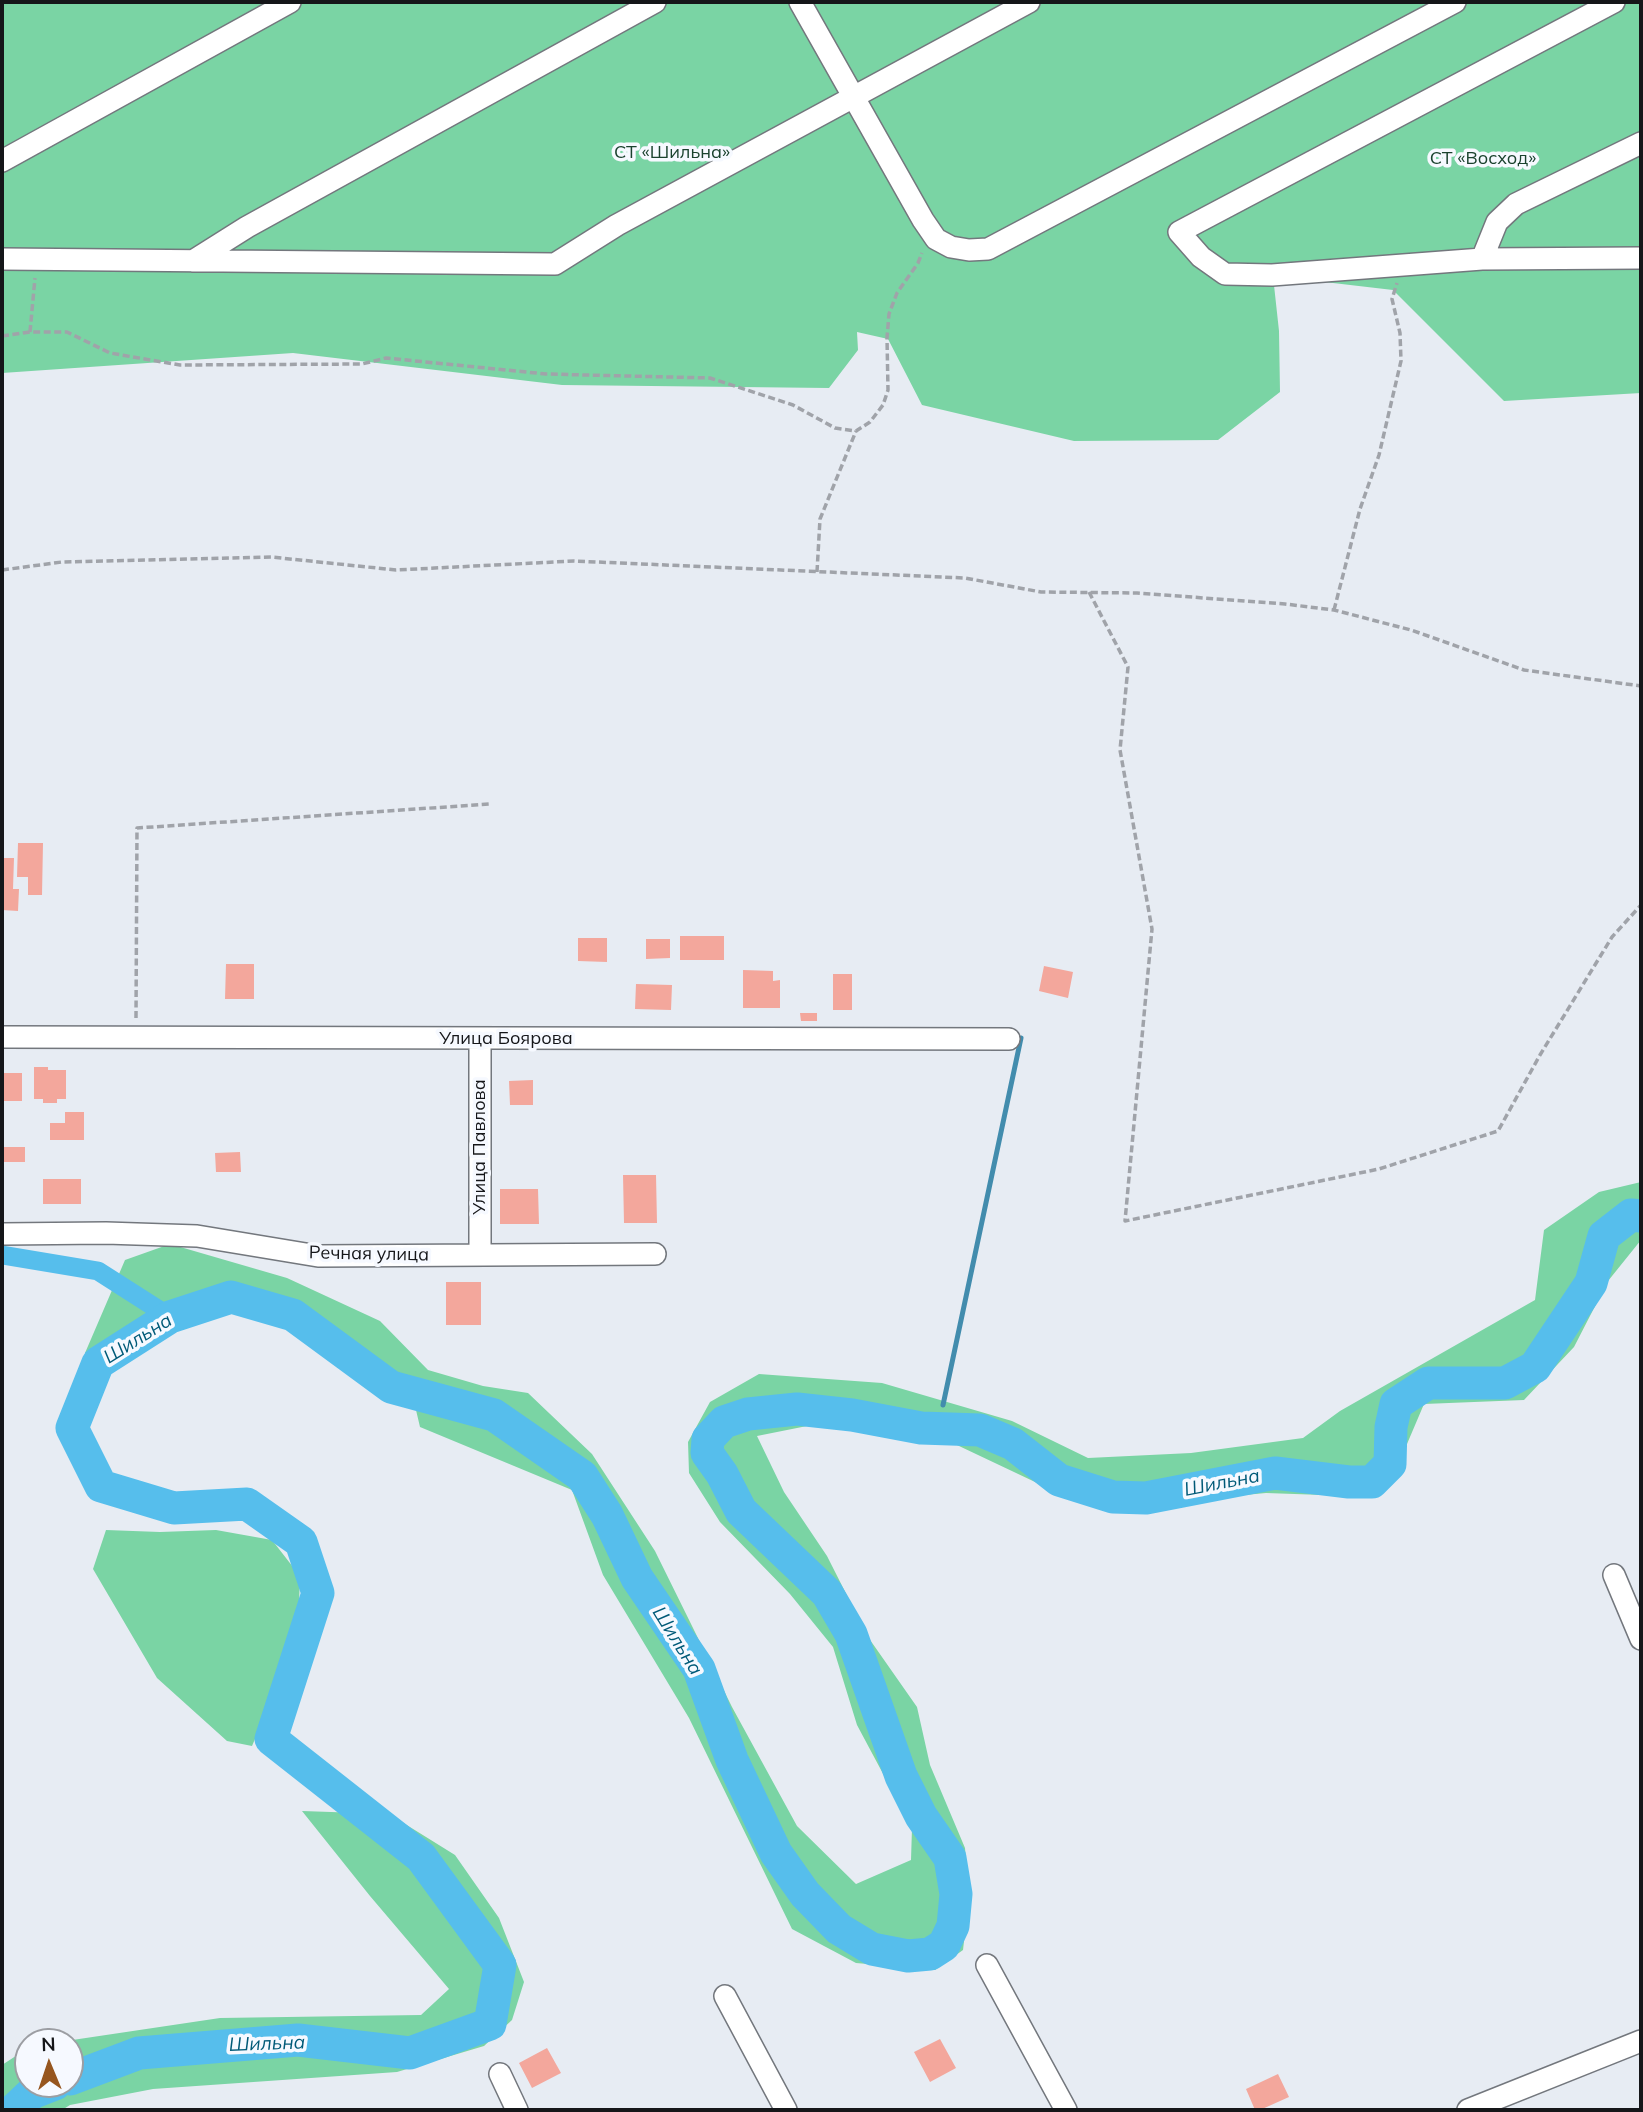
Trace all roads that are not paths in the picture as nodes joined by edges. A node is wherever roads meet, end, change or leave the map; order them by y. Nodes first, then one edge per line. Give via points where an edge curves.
1 (290, 2) edge
2 (655, 2) edge
3 (800, 2) edge
4 (1029, 2) edge
5 (1455, 2) edge
6 (1614, 2) edge
7 (854, 97) junction
8 (1641, 143) edge
9 (2, 161) edge
10 (1641, 258) edge
11 (2, 259) edge
12 (1482, 259) junction
13 (193, 261) junction
14 (2, 1037) edge
15 (480, 1039) junction
16 (1009, 1039) dead end
17 (2, 1234) edge
18 (480, 1254) junction
19 (655, 1254) dead end
20 (1614, 1575) dead end
21 (1641, 1639) edge
22 (987, 1965) dead end
23 (725, 1996) dead end
24 (1641, 2041) edge
25 (500, 2074) dead end
26 (517, 2110) edge
27 (786, 2110) edge
28 (1066, 2110) edge
29 (1468, 2110) edge

1 - 9 street
2 - 13 street
3 - 7 street
4 - 7 street
5 - 7 street via 988,249 951,247 936,239
6 - 12 street via 1179,232 1201,257 1225,274 1272,275
7 - 13 street via 617,225 555,264
8 - 12 street via 1516,204 1497,222
10 - 12 street
11 - 13 street
14 - 15 street, Улица Боярова
15 - 16 street, Улица Боярова
15 - 18 street, Улица Павлова
17 - 18 street, Речная улица via 197,1236 318,1256
18 - 19 street, Речная улица
20 - 21 street
22 - 28 street
23 - 27 street
24 - 29 street
25 - 26 street

